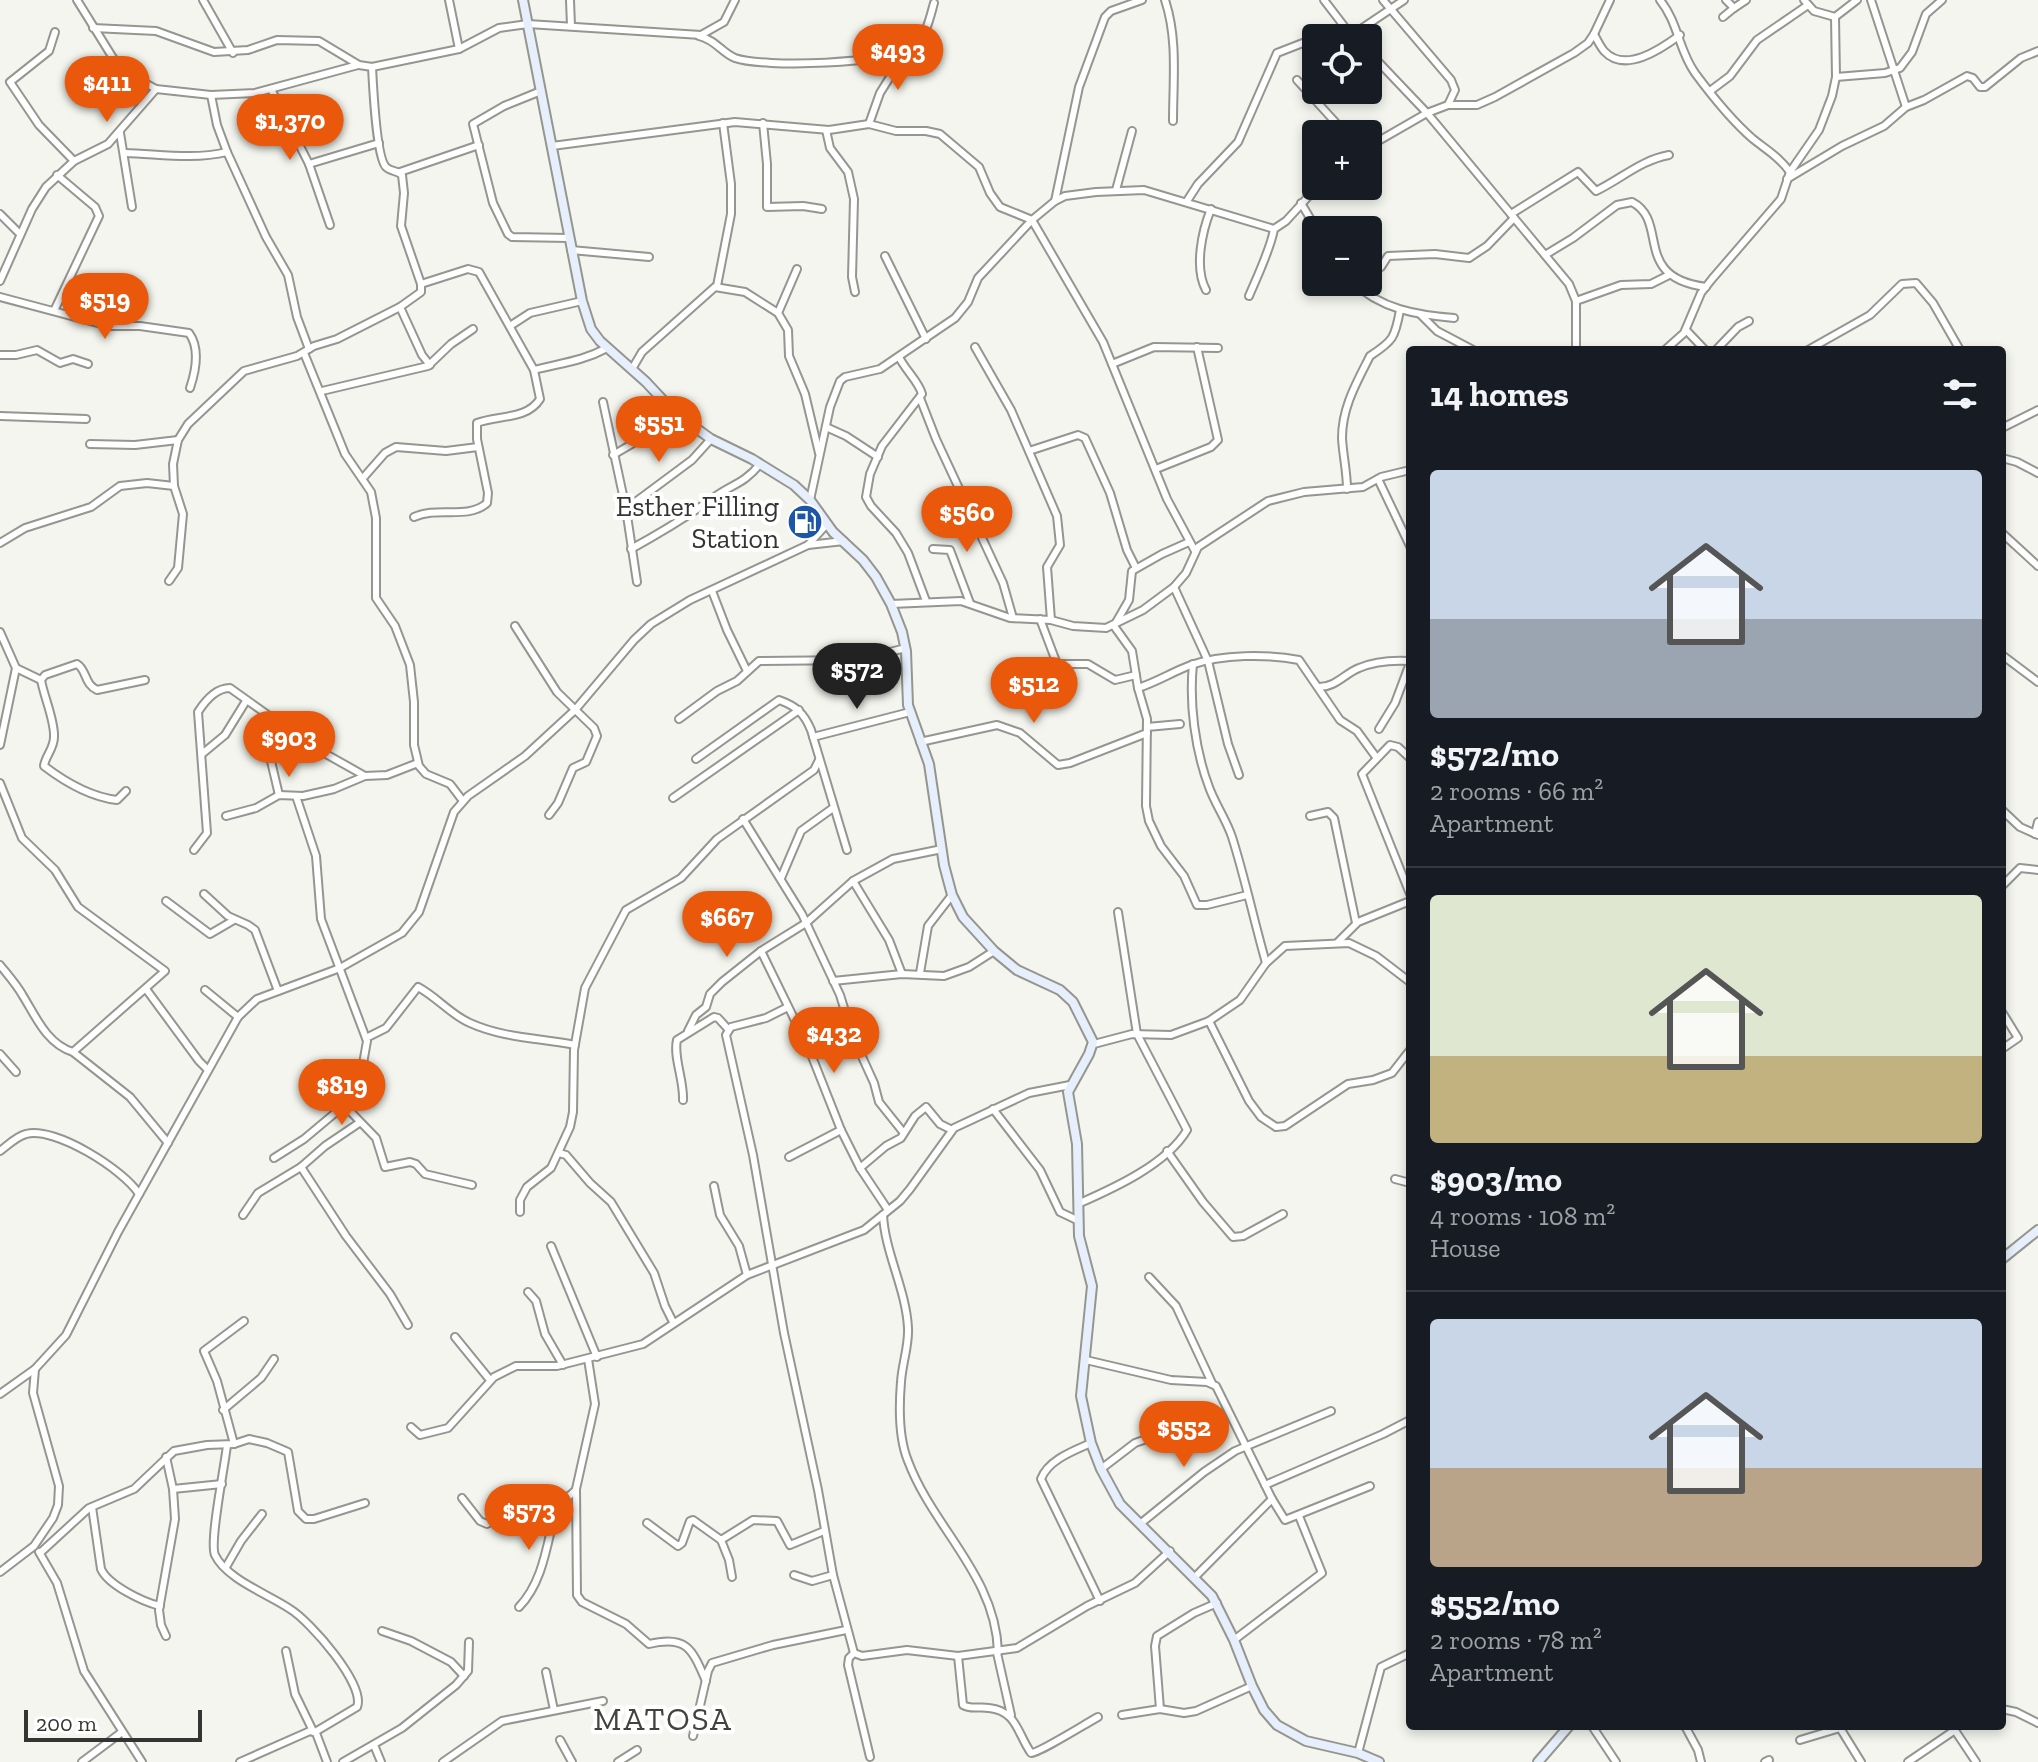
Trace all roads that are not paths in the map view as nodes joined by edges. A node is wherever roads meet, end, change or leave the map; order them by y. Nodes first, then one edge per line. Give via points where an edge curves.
1 (77, 0) edge
2 (203, 0) edge
3 (449, 0) edge
4 (523, 0) edge
5 (570, 0) edge
6 (735, 0) edge
7 (1142, 0) edge
8 (1165, 0) edge
9 (1324, 0) edge
10 (1383, 0) edge
11 (1404, 0) edge
12 (1610, 0) edge
13 (1660, 0) edge
14 (1726, 0) edge
15 (1746, 0) edge
16 (1857, 0) edge
17 (1871, 0) edge
18 (1942, 0) edge
19 (934, 3) dead end
20 (1806, 3) edge
21 (1734, 8) junction
22 (1390, 10) junction
23 (1723, 17) dead end
24 (1835, 17) junction
25 (528, 24) junction
26 (1342, 24) edge
27 (1370, 24) edge
28 (571, 26) junction
29 (93, 28) junction
30 (55, 32) dead end
31 (1594, 34) junction
32 (695, 35) junction
33 (1680, 35) junction
34 (1302, 43) edge
35 (459, 49) junction
36 (906, 51) junction
37 (2038, 51) edge
38 (233, 53) junction
39 (359, 65) junction
40 (1382, 66) edge
41 (372, 67) junction
42 (1894, 70) junction
43 (1836, 77) junction
44 (1297, 80) dead end
45 (156, 89) junction
46 (271, 89) junction
47 (541, 91) junction
48 (1710, 91) junction
49 (211, 95) junction
50 (1448, 105) junction
51 (1906, 107) junction
52 (1427, 113) junction
53 (1333, 120) edge
54 (1173, 121) dead end
55 (723, 123) junction
56 (763, 123) junction
57 (869, 124) junction
58 (826, 130) junction
59 (1132, 131) dead end
60 (120, 133) junction
61 (1382, 139) edge
62 (379, 143) junction
63 (479, 145) junction
64 (552, 146) junction
65 (227, 152) junction
66 (125, 153) junction
67 (1669, 155) dead end
68 (74, 161) junction
69 (309, 164) junction
70 (400, 172) junction
71 (57, 175) junction
72 (1788, 175) junction
73 (1116, 190) junction
74 (1304, 200) edge
75 (1055, 201) junction
76 (1187, 201) junction
77 (1301, 203) junction
78 (132, 207) dead end
79 (822, 209) dead end
80 (1211, 209) junction
81 (0, 214) edge
82 (1309, 216) edge
83 (1512, 216) junction
84 (1032, 220) junction
85 (330, 225) dead end
86 (1274, 229) junction
87 (20, 234) junction
88 (569, 238) junction
89 (571, 250) junction
90 (1545, 255) junction
91 (885, 256) dead end
92 (649, 257) dead end
93 (1382, 265) edge
94 (797, 269) dead end
95 (1669, 275) junction
96 (0, 281) edge
97 (421, 284) junction
98 (717, 286) junction
99 (1706, 287) junction
100 (1206, 290) dead end
101 (855, 292) dead end
102 (1249, 296) dead end
103 (1372, 296) edge
104 (0, 297) edge
105 (582, 301) junction
106 (1576, 301) junction
107 (400, 307) junction
108 (1400, 310) junction
109 (54, 311) junction
110 (778, 313) junction
111 (1419, 313) junction
112 (1454, 318) dead end
113 (1749, 321) dead end
114 (510, 326) junction
115 (473, 329) dead end
116 (1686, 330) junction
117 (926, 339) junction
118 (1463, 346) edge
119 (1576, 346) edge
120 (1669, 346) edge
121 (1701, 346) edge
122 (1722, 346) edge
123 (1814, 346) edge
124 (1958, 346) edge
125 (975, 347) dead end
126 (1197, 347) junction
127 (607, 348) junction
128 (1218, 348) dead end
129 (307, 351) junction
130 (0, 355) edge
131 (899, 357) junction
132 (88, 364) dead end
133 (1112, 364) junction
134 (430, 365) junction
135 (632, 369) junction
136 (534, 370) junction
137 (190, 388) dead end
138 (322, 391) junction
139 (920, 398) junction
140 (603, 402) dead end
141 (2038, 410) edge
142 (675, 413) junction
143 (0, 416) edge
144 (86, 419) dead end
145 (2006, 426) edge
146 (826, 427) junction
147 (711, 439) junction
148 (178, 440) junction
149 (90, 444) dead end
150 (478, 447) junction
151 (1029, 451) junction
152 (613, 455) junction
153 (820, 456) junction
154 (878, 457) junction
155 (2006, 459) edge
156 (760, 464) junction
157 (1156, 469) junction
158 (1406, 471) edge
159 (2038, 473) edge
160 (363, 478) junction
161 (1378, 479) junction
162 (174, 486) junction
163 (1347, 489) junction
164 (810, 500) junction
165 (626, 509) junction
166 (414, 517) dead end
167 (827, 524) junction
168 (2006, 537) edge
169 (1406, 538) edge
170 (844, 541) junction
171 (1189, 542) junction
172 (0, 543) edge
173 (808, 545) junction
174 (631, 549) junction
175 (933, 549) dead end
176 (1195, 551) junction
177 (2038, 566) edge
178 (1136, 568) junction
179 (169, 581) dead end
180 (637, 582) dead end
181 (1174, 587) junction
182 (712, 591) junction
183 (926, 601) junction
184 (970, 603) junction
185 (891, 604) junction
186 (1013, 618) junction
187 (1040, 619) junction
188 (1051, 620) junction
189 (515, 626) dead end
190 (1114, 626) junction
191 (0, 632) edge
192 (906, 648) junction
193 (2006, 658) edge
194 (1208, 661) junction
195 (1406, 662) edge
196 (1193, 664) junction
197 (16, 668) junction
198 (747, 671) junction
199 (1406, 673) edge
200 (1136, 675) junction
201 (41, 680) junction
202 (145, 680) dead end
203 (2038, 682) edge
204 (1319, 687) junction
205 (1138, 688) junction
206 (246, 701) junction
207 (575, 710) junction
208 (799, 710) junction
209 (910, 712) junction
210 (679, 719) dead end
211 (1180, 724) dead end
212 (284, 727) junction
213 (1379, 729) dead end
214 (1147, 730) junction
215 (813, 737) junction
216 (920, 742) junction
217 (0, 745) edge
218 (202, 754) junction
219 (1406, 755) edge
220 (1376, 757) junction
221 (696, 759) dead end
222 (819, 760) junction
223 (418, 763) junction
224 (1239, 775) dead end
225 (365, 776) junction
226 (0, 783) edge
227 (126, 791) dead end
228 (279, 795) junction
229 (296, 796) junction
230 (673, 798) dead end
231 (463, 801) junction
232 (833, 808) junction
233 (2006, 814) edge
234 (549, 815) dead end
235 (226, 816) dead end
236 (1310, 816) dead end
237 (743, 819) junction
238 (2038, 822) edge
239 (2037, 835) edge
240 (942, 849) junction
241 (194, 850) dead end
242 (847, 850) dead end
243 (2038, 870) edge
244 (781, 878) junction
245 (853, 881) junction
246 (2006, 882) edge
247 (1406, 884) edge
248 (204, 894) dead end
249 (952, 895) junction
250 (1247, 895) junction
251 (166, 901) dead end
252 (1406, 903) edge
253 (1118, 912) dead end
254 (234, 920) junction
255 (806, 923) junction
256 (1356, 923) junction
257 (1338, 942) junction
258 (761, 951) junction
259 (994, 951) junction
260 (1266, 963) junction
261 (0, 965) edge
262 (340, 968) junction
263 (920, 973) junction
264 (902, 974) junction
265 (1406, 979) edge
266 (833, 981) junction
267 (146, 989) junction
268 (205, 990) dead end
269 (278, 991) junction
270 (788, 1007) junction
271 (238, 1017) junction
272 (2006, 1018) edge
273 (1209, 1021) junction
274 (728, 1029) junction
275 (688, 1031) junction
276 (1137, 1034) junction
277 (366, 1038) junction
278 (1094, 1044) junction
279 (575, 1045) junction
280 (2006, 1046) edge
281 (73, 1052) junction
282 (0, 1054) edge
283 (1406, 1055) edge
284 (208, 1070) junction
285 (16, 1072) dead end
286 (1070, 1085) junction
287 (683, 1100) dead end
288 (347, 1103) junction
289 (993, 1109) junction
290 (359, 1123) junction
291 (841, 1130) junction
292 (952, 1130) junction
293 (903, 1132) junction
294 (168, 1143) junction
295 (0, 1151) edge
296 (1167, 1151) junction
297 (559, 1153) junction
298 (789, 1157) dead end
299 (274, 1158) dead end
300 (301, 1167) junction
301 (860, 1168) junction
302 (1395, 1179) dead end
303 (1406, 1182) edge
304 (472, 1185) dead end
305 (714, 1186) dead end
306 (139, 1194) junction
307 (1080, 1203) junction
308 (520, 1212) dead end
309 (886, 1212) junction
310 (1283, 1214) dead end
311 (243, 1215) dead end
312 (1079, 1221) junction
313 (2038, 1230) edge
314 (551, 1246) dead end
315 (2006, 1256) edge
316 (771, 1264) junction
317 (747, 1275) junction
318 (1149, 1277) dead end
319 (528, 1292) dead end
320 (244, 1321) dead end
321 (673, 1322) junction
322 (408, 1325) dead end
323 (455, 1337) dead end
324 (597, 1357) junction
325 (274, 1359) dead end
326 (588, 1359) junction
327 (1086, 1360) junction
328 (563, 1365) junction
329 (35, 1369) junction
330 (490, 1380) junction
331 (1212, 1383) junction
332 (0, 1394) edge
333 (223, 1410) junction
334 (1331, 1411) dead end
335 (1406, 1422) edge
336 (411, 1427) dead end
337 (1152, 1437) dead end
338 (1091, 1443) junction
339 (230, 1444) junction
340 (1248, 1448) junction
341 (166, 1457) junction
342 (1101, 1469) junction
343 (222, 1484) junction
344 (1265, 1485) junction
345 (1370, 1486) dead end
346 (173, 1489) junction
347 (576, 1489) junction
348 (462, 1498) dead end
349 (1272, 1499) junction
350 (365, 1503) dead end
351 (92, 1507) junction
352 (556, 1509) junction
353 (262, 1514) dead end
354 (1299, 1516) junction
355 (647, 1523) dead end
356 (1140, 1524) junction
357 (824, 1531) junction
358 (721, 1540) junction
359 (34, 1546) junction
360 (1170, 1551) junction
361 (40, 1553) junction
362 (226, 1567) junction
363 (0, 1572) edge
364 (794, 1575) dead end
365 (833, 1575) junction
366 (732, 1577) dead end
367 (1195, 1577) junction
368 (1100, 1601) junction
369 (1217, 1603) junction
370 (160, 1606) junction
371 (519, 1607) dead end
372 (846, 1630) junction
373 (382, 1631) dead end
374 (166, 1636) dead end
375 (1234, 1640) junction
376 (469, 1642) dead end
377 (286, 1651) dead end
378 (998, 1652) junction
379 (854, 1653) junction
380 (1406, 1655) edge
381 (958, 1656) junction
382 (546, 1672) dead end
383 (464, 1676) junction
384 (706, 1681) junction
385 (1252, 1686) junction
386 (603, 1701) dead end
387 (1160, 1709) junction
388 (554, 1710) junction
389 (2006, 1710) edge
390 (1122, 1715) dead end
391 (1011, 1716) junction
392 (1098, 1717) dead end
393 (2038, 1723) edge
394 (1566, 1730) edge
395 (1595, 1730) edge
396 (1687, 1730) edge
397 (1830, 1730) edge
398 (1843, 1730) edge
399 (1951, 1730) edge
400 (1955, 1730) edge
401 (122, 1732) junction
402 (314, 1732) junction
403 (693, 1736) dead end
404 (560, 1740) dead end
405 (1800, 1740) dead end
406 (374, 1745) junction
407 (637, 1750) dead end
408 (1358, 1753) junction
409 (870, 1757) dead end
410 (253, 1760) edge
411 (82, 1762) edge
412 (142, 1762) edge
413 (240, 1762) edge
414 (327, 1762) edge
415 (343, 1762) edge
416 (381, 1762) edge
417 (443, 1762) edge
418 (572, 1762) edge
419 (618, 1762) edge
420 (1379, 1762) edge
421 (1538, 1762) edge
422 (1616, 1762) edge
423 (1701, 1762) edge
424 (1861, 1762) edge
425 (1908, 1762) edge
426 (1976, 1762) edge

1 - 29 street
2 - 38 street
3 - 35 street
4 - 25 street
5 - 28 street
6 - 32 street via 722,23
7 - 75 street via 1105,17 1079,87
8 - 54 street via 1174,50
9 - 26 street
10 - 22 street
11 - 22 street
12 - 31 street
13 - 33 street
14 - 21 street
15 - 21 street
16 - 24 street
17 - 42 street
18 - 42 street via 1926,14 1906,62
19 - 36 street via 919,42
20 - 24 street
20 - 48 street via 1757,40 1730,76
21 - 23 street
22 - 27 street
22 - 50 street via 1451,80 1455,90
24 - 43 street
25 - 28 street
25 - 35 street via 499,28
25 - 47 street
28 - 32 street
29 - 38 street via 156,31 214,52
29 - 45 street via 129,74
30 - 68 street via 49,51 10,82 39,125
31 - 33 street via 1604,51 1628,60
31 - 50 street via 1574,53 1495,97 1477,105
32 - 36 street via 715,41 733,57 763,62 812,65
33 - 48 street via 1693,71
34 - 76 street via 1277,53 1238,142
35 - 41 street
36 - 57 street via 880,93
37 - 51 street via 1985,87 1967,76
38 - 39 street via 297,39 323,42
39 - 41 street
39 - 46 street
40 - 52 street
41 - 62 street
42 - 43 street
42 - 51 street
43 - 72 street via 1819,130
44 - 53 street
45 - 49 street
45 - 60 street
46 - 49 street
46 - 69 street
47 - 63 street via 475,121
47 - 64 street
48 - 72 street via 1737,123 1778,157
49 - 65 street
50 - 52 street
51 - 72 street via 1884,126
52 - 61 street
52 - 83 street
55 - 56 street
55 - 64 street
55 - 98 street via 731,214
56 - 58 street
56 - 79 street via 768,208
57 - 58 street
57 - 84 street via 940,134 979,167 1000,207
58 - 101 street via 830,148 848,172 854,199
59 - 73 street
60 - 66 street
60 - 68 street
62 - 69 street
62 - 70 street via 385,166
63 - 70 street
63 - 88 street via 493,203 508,234
64 - 88 street
65 - 66 street via 175,157
65 - 129 street via 288,275
66 - 78 street
67 - 83 street via 1596,191 1578,172
68 - 71 street
69 - 85 street
70 - 97 street via 401,226
71 - 87 street via 37,199
71 - 109 street via 99,216
72 - 99 street via 1781,199
73 - 75 street
73 - 76 street via 1144,190
74 - 77 street
75 - 84 street
76 - 80 street
77 - 82 street
77 - 86 street
80 - 86 street
80 - 100 street via 1199,270
81 - 87 street
83 - 90 street
83 - 93 street via 1469,258 1388,256
84 - 117 street via 978,278 963,309
84 - 133 street
86 - 102 street
87 - 96 street
88 - 89 street
89 - 92 street
89 - 105 street
90 - 95 street via 1617,205 1632,202 1643,212
90 - 106 street
91 - 117 street
94 - 110 street
95 - 99 street
95 - 106 street
97 - 107 street via 420,295
97 - 114 street via 468,269 478,271
98 - 110 street via 745,292
98 - 135 street via 642,352
99 - 116 street
103 - 108 street
104 - 109 street
105 - 114 street via 530,313
105 - 127 street via 591,329
106 - 119 street
107 - 129 street
107 - 134 street
108 - 111 street
108 - 163 street via 1392,340 1370,356 1350,393 1342,434
109 - 137 street via 109,326 189,333 196,367
110 - 153 street via 788,330 789,356 804,390
111 - 112 street
111 - 118 street
113 - 122 street
114 - 136 street
115 - 134 street
116 - 120 street
116 - 121 street
117 - 131 street
123 - 124 street via 1870,315 1902,284 1912,282 1933,303
125 - 151 street
126 - 128 street
126 - 133 street via 1154,347
126 - 157 street via 1218,440
127 - 135 street
127 - 136 street via 584,360
129 - 138 street
129 - 148 street via 244,371
130 - 132 street via 37,350 60,363 76,359
131 - 139 street via 920,385
131 - 146 street via 877,370 843,378
133 - 157 street
134 - 138 street
135 - 142 street
136 - 150 street via 540,402 479,422
138 - 160 street via 345,454
139 - 154 street via 893,429
139 - 186 street via 1003,583
140 - 152 street
141 - 145 street
142 - 147 street
142 - 152 street
143 - 144 street
146 - 153 street
146 - 154 street
147 - 156 street
147 - 165 street via 692,460
148 - 149 street
148 - 162 street
150 - 160 street via 396,447
150 - 166 street via 487,503 476,510 436,510
151 - 178 street via 1078,435 1085,438
151 - 188 street via 1052,501 1060,536 1047,567
152 - 165 street
153 - 164 street
154 - 183 street via 866,499 908,553
155 - 159 street
156 - 164 street
156 - 174 street via 743,482
157 - 171 street
158 - 161 street
160 - 223 street via 376,514 376,598 395,626 411,670
161 - 163 street
161 - 169 street
162 - 172 street via 120,486 91,507 25,528
162 - 179 street via 183,514 178,568
163 - 176 street via 1268,501
164 - 167 street
165 - 174 street
167 - 170 street
167 - 173 street
168 - 177 street
170 - 173 street
170 - 185 street
171 - 176 street
171 - 178 street
173 - 182 street
174 - 180 street
175 - 184 street via 950,550
176 - 181 street
178 - 190 street via 1128,602
181 - 190 street
181 - 194 street
182 - 198 street
182 - 207 street via 641,632
183 - 184 street
183 - 185 street
184 - 186 street
185 - 192 street
186 - 187 street
187 - 188 street
187 - 200 street via 1058,664 1088,664 1115,680
188 - 190 street
189 - 207 street via 557,692
190 - 200 street via 1131,649
191 - 197 street
192 - 198 street via 857,660 766,660
192 - 209 street
193 - 203 street
194 - 196 street
194 - 204 street via 1296,659
194 - 224 street
195 - 204 street via 1362,666 1333,685
196 - 205 street
196 - 250 street via 1202,763 1229,828
197 - 201 street
197 - 217 street
198 - 210 street
199 - 213 street
200 - 205 street
201 - 202 street via 77,664 97,690
201 - 227 street via 55,734 44,766 101,797 117,800
204 - 220 street via 1343,723 1357,731
205 - 214 street
206 - 212 street
206 - 218 street via 224,737
206 - 218 street via 226,688 200,708
207 - 231 street via 525,756
207 - 234 street via 595,730 597,741 586,762 573,768
208 - 215 street
208 - 221 street via 777,701
208 - 230 street
209 - 215 street
209 - 216 street
211 - 214 street
212 - 225 street
212 - 228 street via 270,757
214 - 216 street via 1058,765 1020,733 997,725
214 - 250 street via 1147,810 1161,846 1180,869 1197,905
215 - 222 street
216 - 240 street via 931,775
218 - 241 street via 207,832
219 - 220 street via 1392,745
220 - 247 street via 1362,775
222 - 232 street
222 - 237 street via 814,770
223 - 225 street via 387,775
223 - 231 street via 426,774 450,784
225 - 229 street
226 - 267 street via 22,838 55,870 78,907 165,970
228 - 229 street
228 - 235 street
229 - 262 street via 313,842 320,915
231 - 262 street via 454,812 411,924
232 - 242 street
232 - 244 street via 801,831
233 - 239 street
236 - 256 street via 1328,812 1334,818
237 - 244 street
237 - 279 street via 706,848 681,878 626,910 585,988
238 - 239 street
240 - 245 street via 893,859
240 - 249 street
243 - 246 street via 2020,868
244 - 255 street
245 - 255 street
245 - 264 street via 889,940
248 - 254 street
249 - 259 street via 963,917
249 - 263 street via 928,926
250 - 260 street
251 - 254 street via 210,934
252 - 256 street
253 - 276 street
254 - 269 street via 255,930
255 - 258 street
255 - 266 street
256 - 257 street
257 - 260 street via 1285,946
257 - 265 street via 1367,951
258 - 270 street
258 - 275 street via 710,994
259 - 263 street via 948,975
259 - 278 street via 1023,973 1066,994
260 - 273 street via 1240,1000
261 - 281 street via 41,1027
262 - 269 street
262 - 277 street
263 - 264 street
264 - 266 street
266 - 293 street via 879,1102
267 - 281 street
267 - 284 street
268 - 271 street
269 - 271 street via 253,1002
270 - 274 street
270 - 291 street
271 - 284 street
272 - 280 street via 2018,1038
273 - 276 street via 1171,1035
273 - 283 street via 1249,1101 1276,1127 1348,1084 1391,1074
274 - 275 street via 716,1017
274 - 316 street via 728,1052 753,1155
275 - 287 street via 675,1046
276 - 278 street
276 - 296 street via 1187,1127
277 - 279 street via 386,1028 418,987 471,1024 506,1036
277 - 288 street via 361,1075
278 - 286 street
279 - 297 street via 572,1120
281 - 294 street via 130,1097
282 - 285 street
284 - 294 street
286 - 289 street via 1029,1093
286 - 307 street
288 - 290 street
288 - 299 street
289 - 292 street
289 - 312 street via 1040,1170 1060,1212
290 - 300 street
290 - 304 street via 376,1138 385,1167 410,1162 425,1174
291 - 298 street
291 - 301 street
292 - 293 street via 926,1107
292 - 309 street via 910,1189
293 - 301 street
294 - 306 street
295 - 306 street via 25,1134 52,1134 90,1154 132,1183
296 - 307 street via 1124,1183
296 - 310 street via 1233,1237
297 - 308 street via 551,1169 527,1187
297 - 321 street via 611,1202 656,1275
300 - 311 street via 258,1193
300 - 322 street
301 - 309 street
302 - 303 street
305 - 317 street via 718,1209 740,1248
306 - 329 street via 66,1335
307 - 312 street
309 - 316 street via 849,1237
309 - 378 street via 908,1329 901,1382 905,1454 982,1586
312 - 327 street via 1092,1286
313 - 315 street
314 - 324 street
316 - 317 street
316 - 357 street
317 - 321 street
318 - 331 street via 1176,1306
319 - 328 street
320 - 333 street via 204,1351
321 - 324 street via 639,1346
323 - 330 street
324 - 326 street
325 - 333 street via 261,1378
326 - 328 street
326 - 347 street via 595,1408
327 - 331 street via 1171,1380
327 - 338 street via 1081,1396
328 - 330 street via 516,1366
329 - 332 street
329 - 359 street via 33,1393 59,1491 57,1510
330 - 336 street via 447,1429 420,1435
331 - 340 street
333 - 339 street
334 - 340 street
335 - 344 street
337 - 342 street
338 - 342 street
338 - 368 street via 1058,1460 1041,1479
339 - 341 street via 178,1449
339 - 343 street
339 - 350 street via 252,1439 288,1452 298,1511 306,1519
340 - 344 street
340 - 356 street via 1211,1467
341 - 346 street
341 - 351 street via 132,1491
342 - 356 street via 1116,1499
343 - 346 street
343 - 362 street via 213,1547
344 - 349 street
345 - 354 street
346 - 370 street via 175,1525
347 - 352 street
347 - 384 street via 579,1599 626,1624 649,1644 686,1645
348 - 352 street via 487,1524 513,1506
349 - 354 street via 1285,1520
349 - 367 street
351 - 361 street
351 - 370 street via 105,1577
352 - 371 street via 535,1586
353 - 362 street
354 - 375 street via 1321,1574
355 - 358 street via 678,1546 693,1520
356 - 360 street
357 - 358 street via 790,1545 777,1521 753,1520
357 - 365 street
358 - 366 street
359 - 361 street
359 - 363 street
360 - 367 street
360 - 368 street via 1138,1580
361 - 401 street via 57,1583 79,1660
362 - 402 street via 307,1622 357,1690 357,1707
364 - 365 street via 812,1581
365 - 372 street
367 - 369 street
368 - 378 street via 1028,1643
369 - 375 street
369 - 387 street via 1157,1636
370 - 374 street
372 - 379 street
372 - 384 street via 715,1662
373 - 383 street via 413,1641 451,1662
375 - 385 street
376 - 383 street
377 - 402 street via 295,1694
378 - 381 street
378 - 391 street
379 - 381 street via 907,1650
379 - 409 street via 848,1665
380 - 408 street via 1381,1667
381 - 391 street via 965,1706
382 - 388 street
383 - 406 street
384 - 403 street
385 - 387 street via 1196,1711
385 - 408 street via 1264,1710 1286,1732
386 - 388 street
387 - 390 street
388 - 417 street via 502,1721
389 - 393 street
391 - 392 street via 1034,1754
394 - 421 street
395 - 422 street
396 - 423 street
397 - 405 street
398 - 424 street
399 - 425 street
400 - 426 street
401 - 411 street
401 - 412 street
402 - 410 street via 302,1733
402 - 414 street
404 - 418 street
406 - 415 street
406 - 416 street
407 - 419 street
408 - 420 street
410 - 413 street

